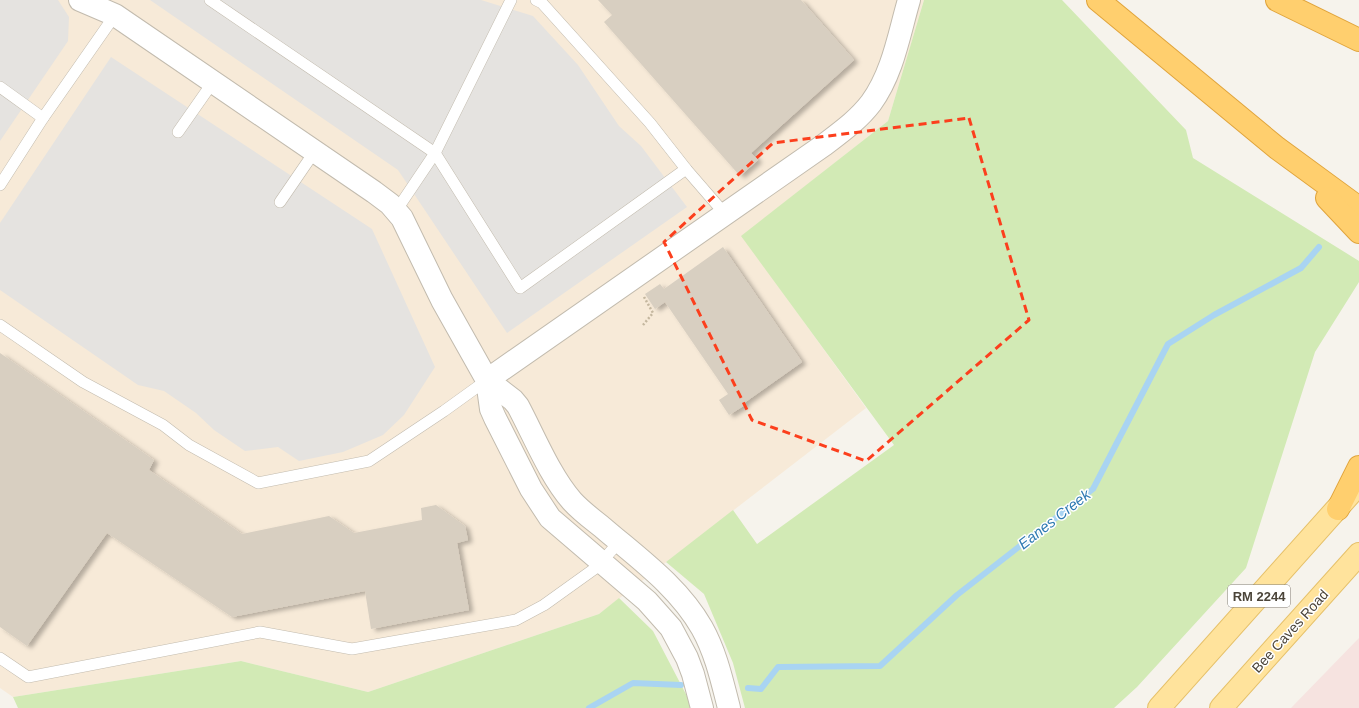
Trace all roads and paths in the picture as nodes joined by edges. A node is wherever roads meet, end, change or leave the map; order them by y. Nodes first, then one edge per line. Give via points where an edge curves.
1 (80, 0) edge
2 (210, 0) edge
3 (511, 0) edge
4 (536, 0) edge
5 (909, 0) edge
6 (1098, 0) edge
7 (1277, 0) edge
8 (112, 8) edge
9 (1359, 40) edge
10 (213, 82) junction
11 (0, 87) edge
12 (43, 118) junction
13 (178, 132) dead end
14 (315, 151) junction
15 (435, 153) junction
16 (1290, 158) junction
17 (686, 169) junction
18 (0, 185) edge
19 (280, 202) dead end
20 (1359, 208) edge
21 (396, 211) junction
22 (725, 214) junction
23 (1359, 232) edge
24 (642, 294) dead end
25 (0, 325) edge
26 (643, 325) dead end
27 (487, 380) junction
28 (1359, 467) edge
29 (1359, 484) edge
30 (1338, 509) junction
31 (619, 542) junction
32 (1359, 554) edge
33 (602, 562) junction
34 (0, 658) edge
35 (702, 708) edge
36 (729, 708) edge
37 (1159, 708) edge
38 (1221, 708) edge

1 - 8 street
2 - 15 lane
3 - 15 lane
4 - 17 lane via 542,3 650,123
5 - 22 street via 890,65 879,91 862,114 824,145
6 - 16 highway
7 - 9 highway
8 - 10 street
8 - 12 lane
10 - 13 lane
10 - 14 street
11 - 12 lane
12 - 18 lane
14 - 19 lane
14 - 21 street via 382,197
15 - 17 lane via 520,288
15 - 21 lane
16 - 20 highway
16 - 23 highway
17 - 22 lane
21 - 27 street
22 - 27 street
24 - 26 path via 653,313
25 - 27 lane via 83,382 163,425 189,445 258,483 369,461
27 - 31 street via 518,406 549,466 572,500
27 - 33 street via 491,409 537,499 559,526
28 - 30 highway
29 - 30 main road, RM 2244
30 - 37 main road, RM 2244
31 - 33 lane
31 - 36 street via 666,582 692,612 718,664
32 - 38 main road, Bee Caves Road / RM 2244
33 - 34 lane via 544,605 516,620 352,649 260,632 28,677
33 - 35 street via 647,601 671,628 687,658

